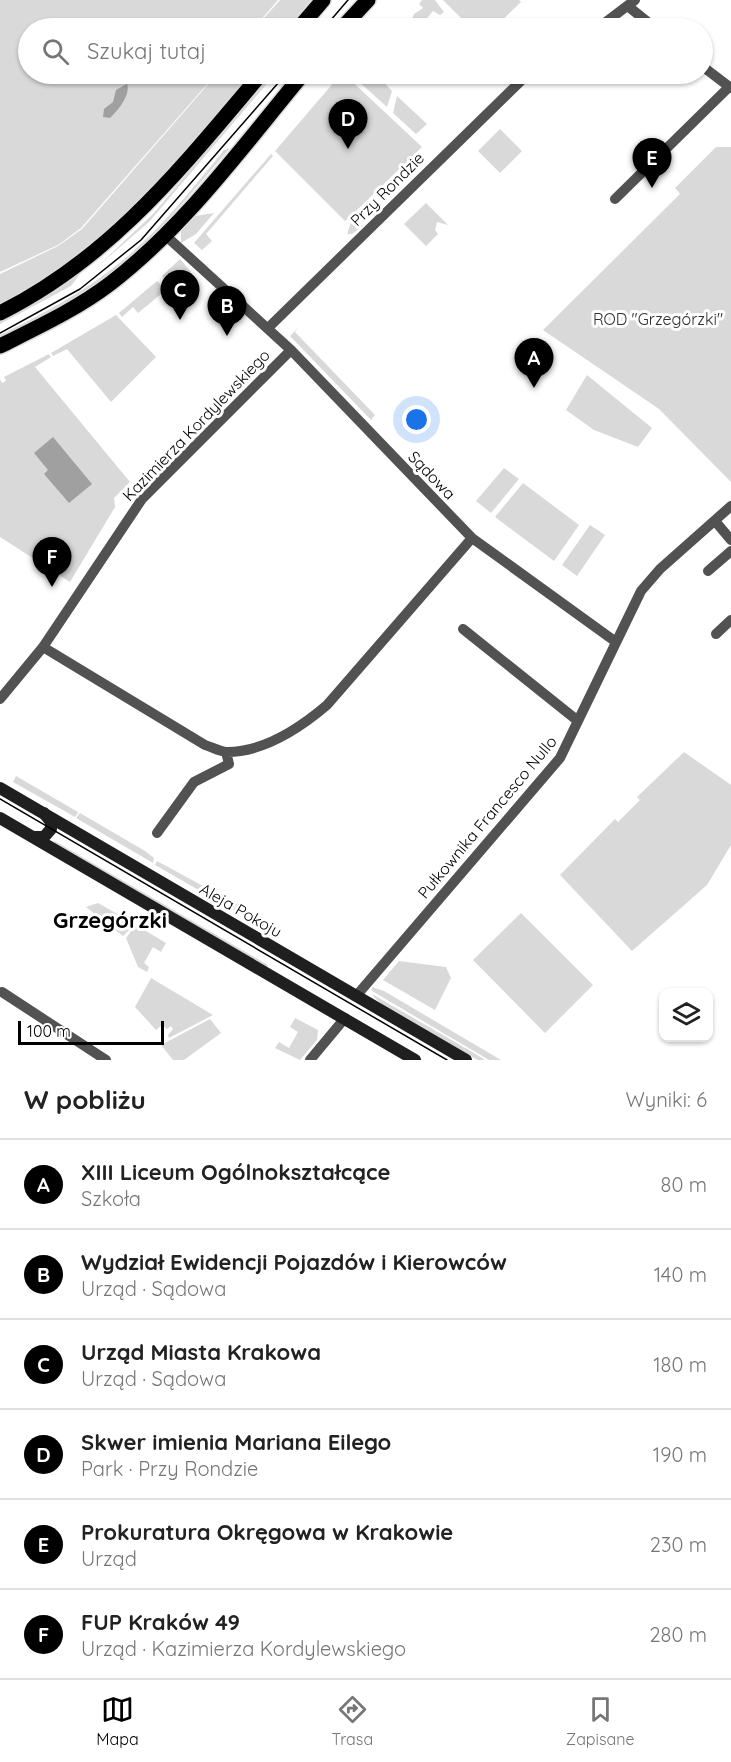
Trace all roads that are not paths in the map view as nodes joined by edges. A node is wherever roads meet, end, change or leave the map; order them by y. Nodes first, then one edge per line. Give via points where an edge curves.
1 (323, 0) edge
2 (368, 0) edge
3 (632, 4) edge
4 (308, 18) edge
5 (351, 18) edge
6 (612, 18) edge
7 (646, 18) edge
8 (713, 75) edge
9 (252, 84) edge
10 (294, 84) edge
11 (518, 84) edge
12 (730, 88) edge
13 (615, 199) dead end
14 (165, 235) junction
15 (0, 313) edge
16 (268, 328) junction
17 (0, 346) edge
18 (291, 350) junction
19 (731, 506) edge
20 (715, 521) junction
21 (472, 538) junction
22 (731, 540) edge
23 (731, 551) edge
24 (708, 571) dead end
25 (731, 621) edge
26 (463, 629) dead end
27 (716, 634) dead end
28 (616, 642) junction
29 (43, 647) junction
30 (0, 699) edge
31 (578, 721) junction
32 (226, 752) junction
33 (0, 788) edge
34 (44, 813) junction
35 (0, 819) edge
36 (157, 833) dead end
37 (32, 837) junction
38 (2, 992) dead end
39 (357, 995) junction
40 (345, 1018) junction
41 (106, 1060) edge
42 (310, 1060) edge
43 (415, 1060) edge
44 (466, 1060) edge

1 - 4 main road
2 - 5 main road
3 - 6 street
3 - 7 street
8 - 12 street
9 - 15 main road via 133,219 68,271
10 - 14 main road
11 - 16 street, Przy Rondzie
12 - 13 street
14 - 16 street, Sądowa
14 - 17 main road via 94,295
16 - 18 street, Sądowa
18 - 21 street, Sądowa
18 - 29 street, Kazimierza Kordylewskiego via 138,504
19 - 20 street, Pułkownika Francesco Nullo
20 - 22 street
20 - 28 street, Pułkownika Francesco Nullo via 641,591
21 - 28 street, Sądowa
21 - 32 street via 327,705 275,740
23 - 24 street
25 - 27 street
26 - 31 street
28 - 31 street, Pułkownika Francesco Nullo
29 - 30 street, Kazimierza Kordylewskiego
29 - 32 street via 205,745
31 - 39 street, Pułkownika Francesco Nullo via 560,758
32 - 36 street via 229,764 194,782
33 - 34 main road, Aleja Pokoju
34 - 37 main road via 51,822 50,831 42,838
34 - 39 main road, Aleja Pokoju
35 - 37 main road
37 - 40 main road
38 - 41 street
39 - 44 main road, Aleja Pokoju
40 - 42 street
40 - 43 main road

